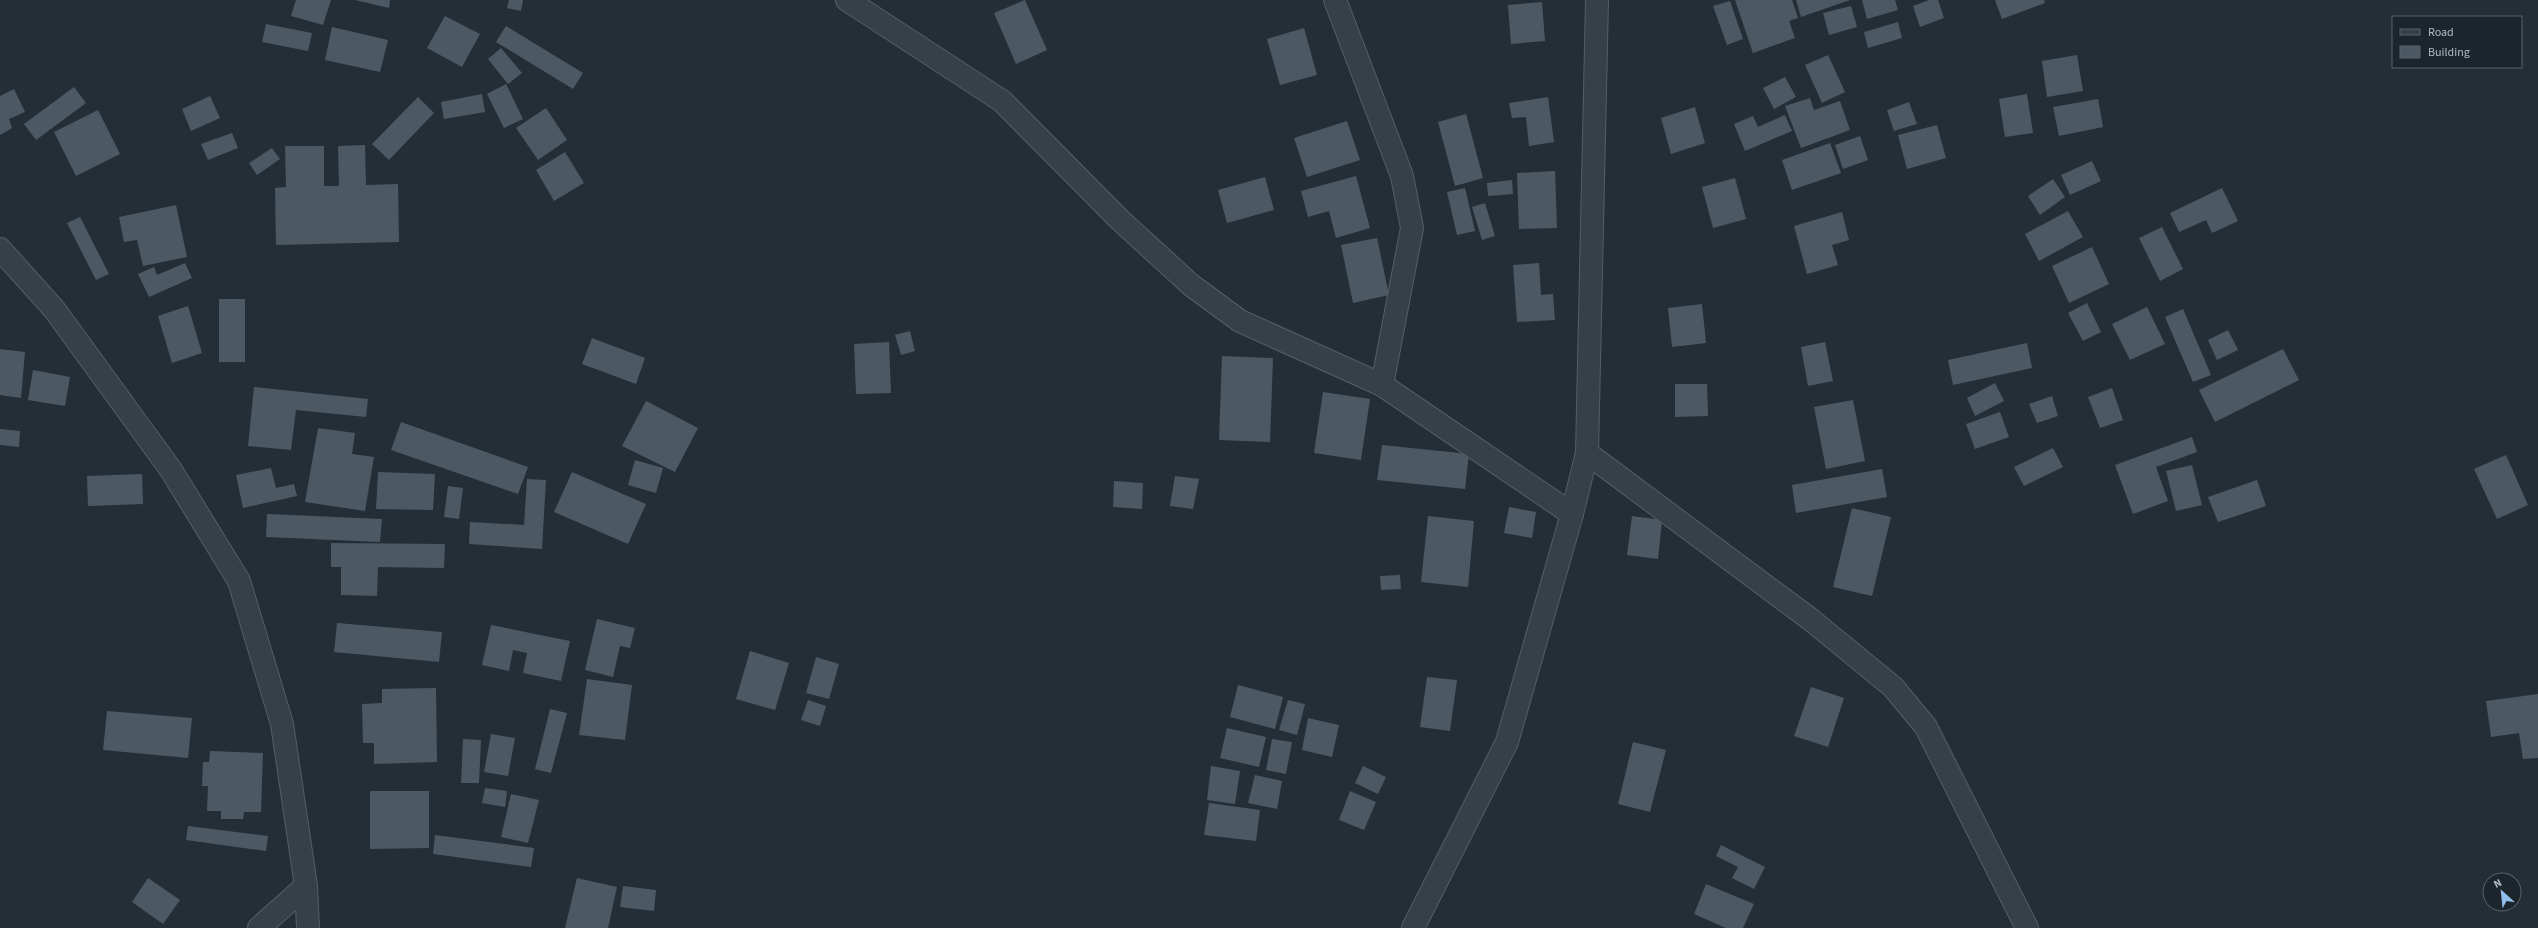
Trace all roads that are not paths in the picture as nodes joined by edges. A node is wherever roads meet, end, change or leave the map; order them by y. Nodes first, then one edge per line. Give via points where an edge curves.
1 (847, 0) edge
2 (1335, 0) edge
3 (1597, 0) edge
4 (0, 249) edge
5 (1382, 385) junction
6 (1587, 453) junction
7 (1572, 514) junction
8 (306, 886) junction
9 (259, 928) edge
10 (308, 928) edge
11 (1412, 928) edge
12 (2027, 928) edge

1 - 5 street via 1002,100 1120,220 1191,285 1240,321
2 - 5 street via 1402,176 1412,228
3 - 6 street
4 - 8 street via 54,309 171,470 239,581 282,724
5 - 7 street
6 - 7 street
6 - 12 street via 1810,619 1893,687 1926,727
7 - 11 street via 1507,742
8 - 9 street
8 - 10 street

